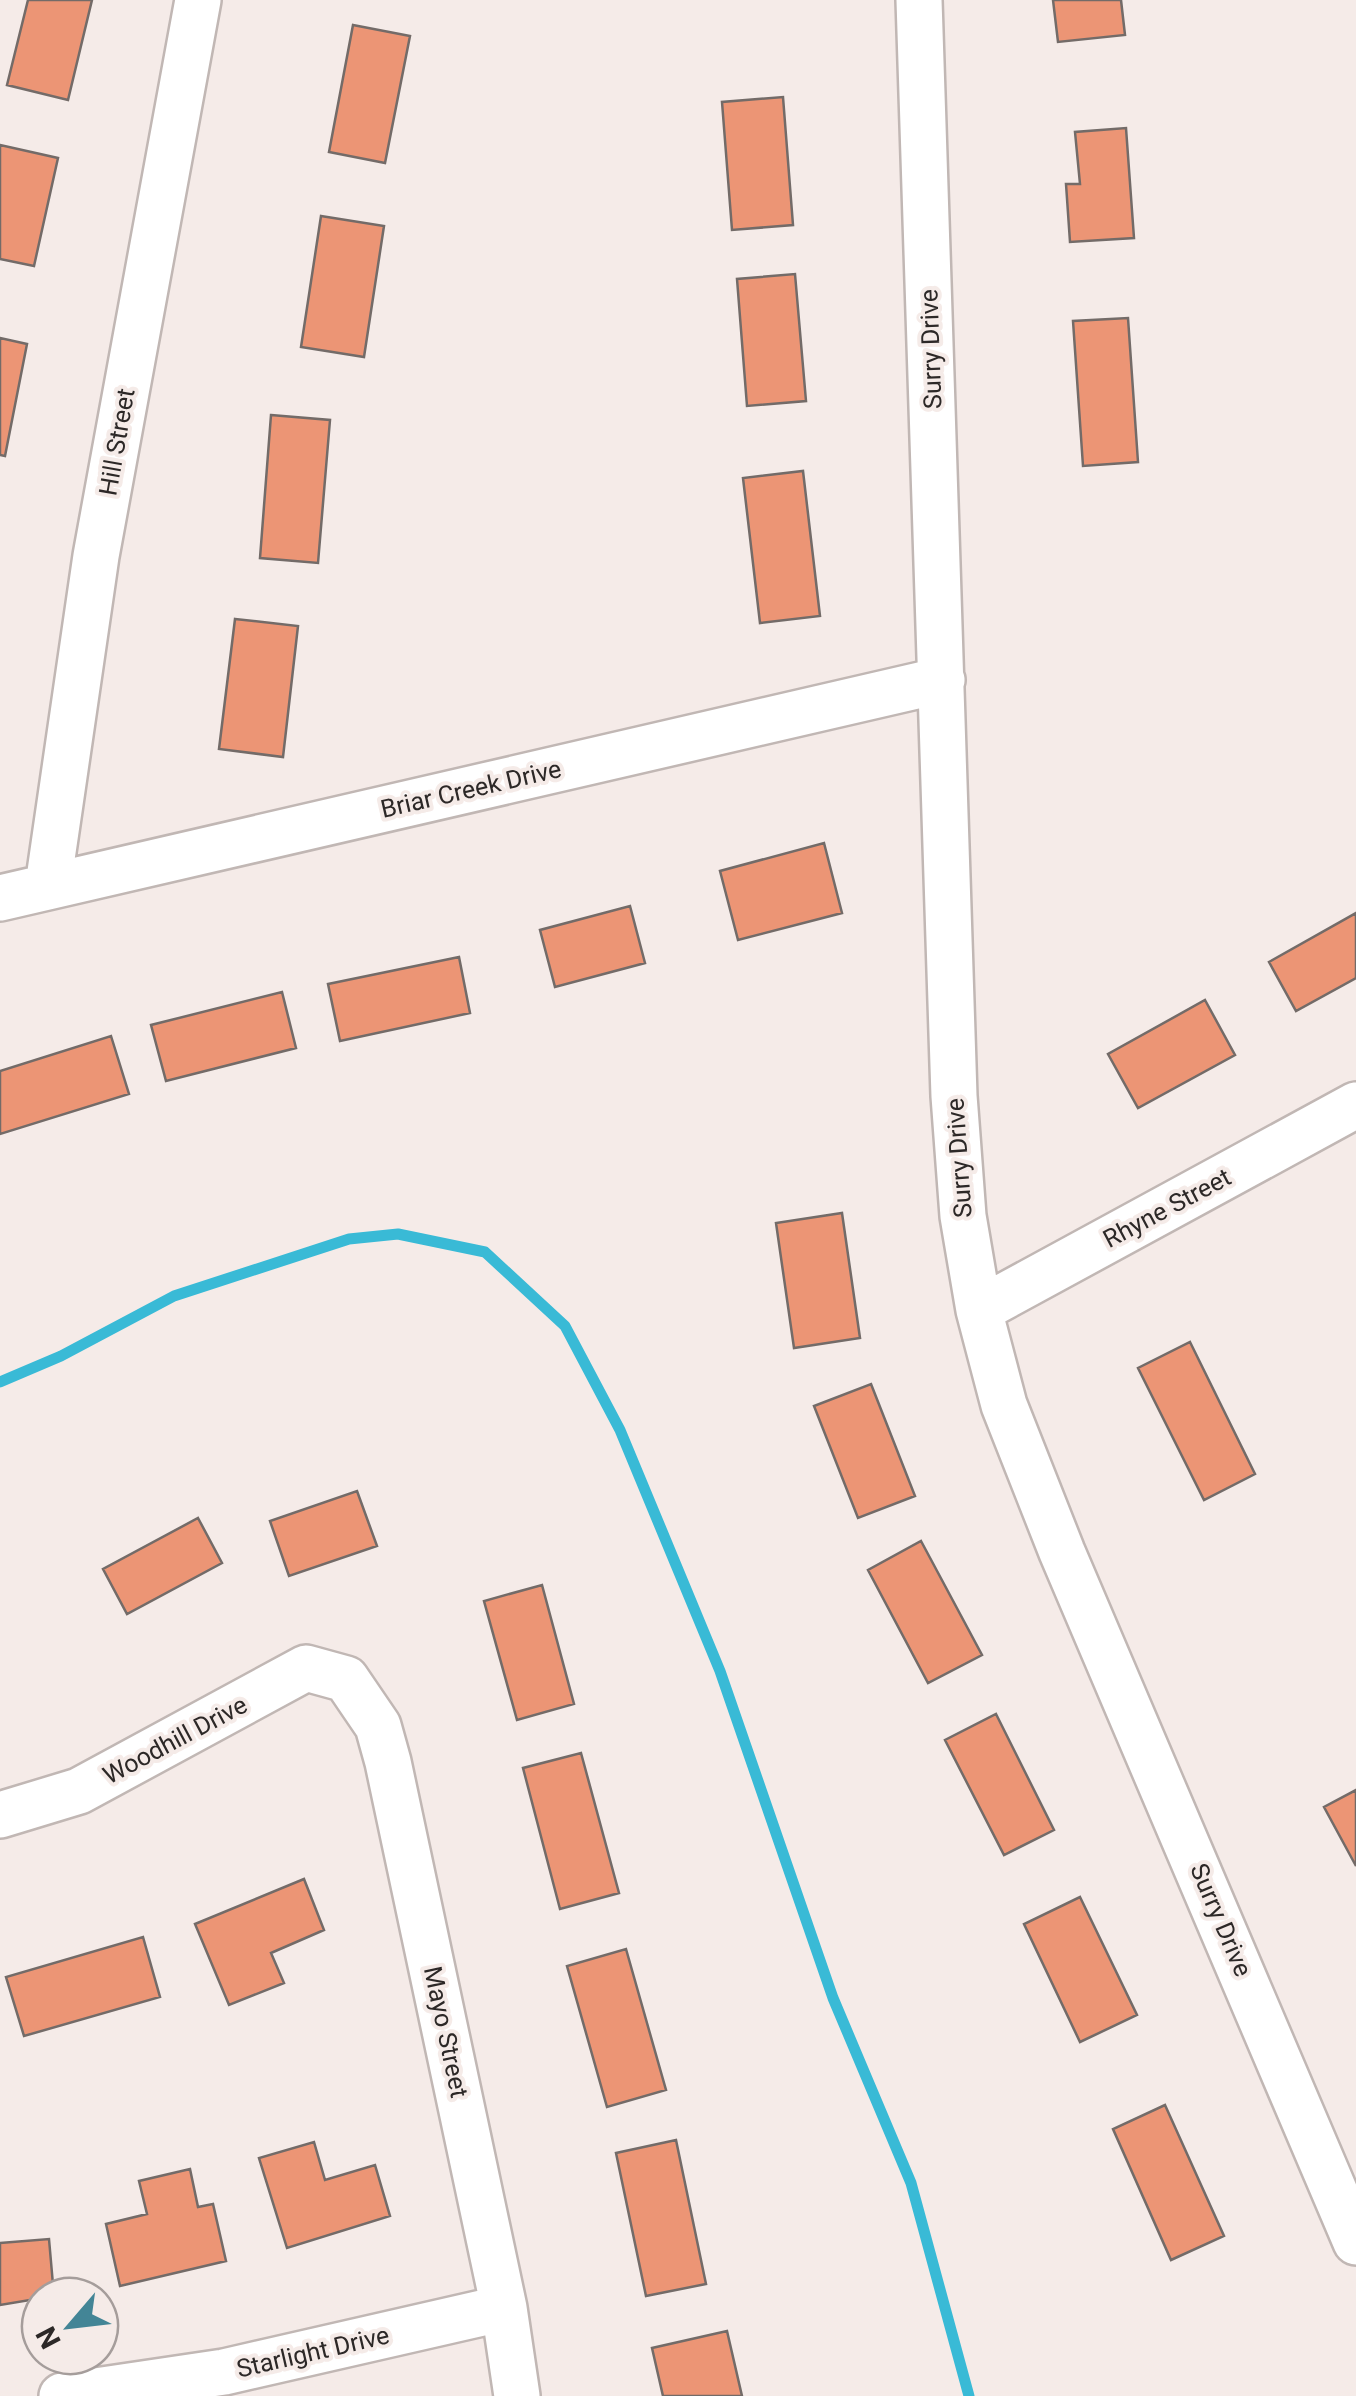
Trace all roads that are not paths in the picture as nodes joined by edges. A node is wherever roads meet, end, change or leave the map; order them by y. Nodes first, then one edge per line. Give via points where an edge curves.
1 (198, 0) edge
2 (919, 0) edge
3 (942, 680) junction
4 (48, 886) junction
5 (0, 898) edge
6 (1356, 1105) edge
7 (979, 1310) junction
8 (346, 1679) joint
9 (0, 1815) edge
10 (1356, 2242) edge
11 (504, 2308) junction
12 (62, 2396) edge
13 (517, 2396) edge

1 - 4 street, Hill Street via 96,556
2 - 3 street, Surry Drive
3 - 4 street, Briar Creek Drive
3 - 7 street, Surry Drive via 954,1096
4 - 5 street, Briar Creek Drive
6 - 7 street, Rhyne Street
7 - 10 street, Surry Drive via 1004,1405 1062,1552
8 - 9 street, Woodhill Drive via 306,1668 79,1791
8 - 11 street, Mayo Street via 378,1726 388,1762
11 - 12 street, Starlight Drive via 224,2372
11 - 13 street, Mayo Street

